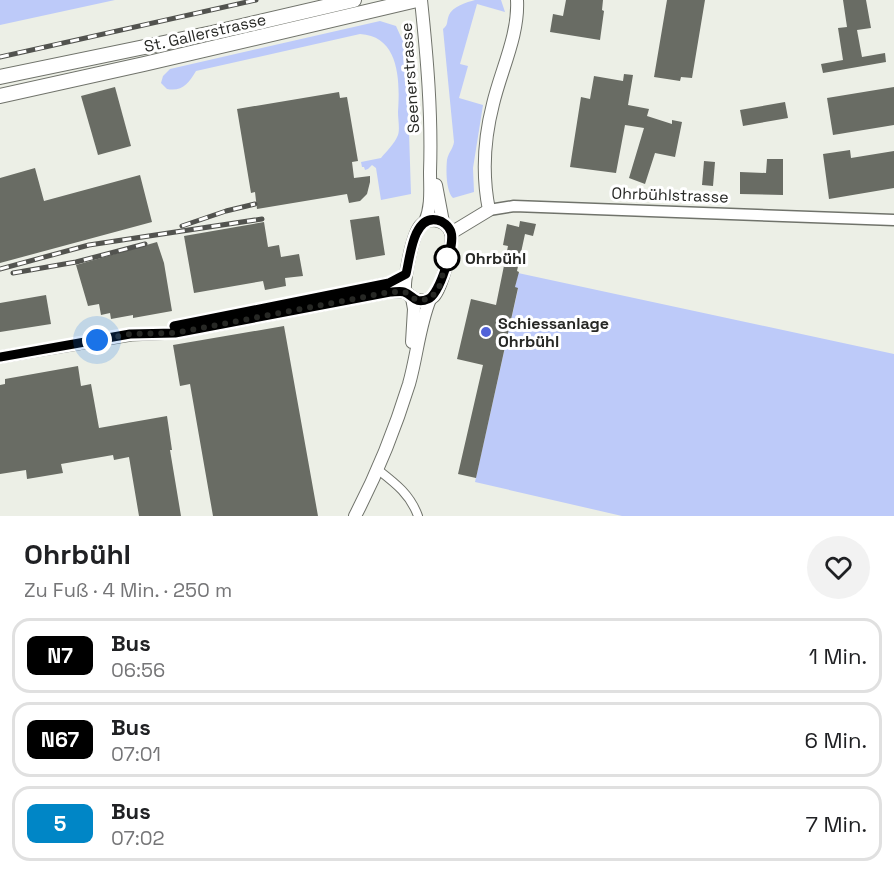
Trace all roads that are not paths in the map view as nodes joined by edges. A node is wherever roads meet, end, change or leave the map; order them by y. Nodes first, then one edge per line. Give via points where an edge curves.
1 (354, 0) edge
2 (419, 0) edge
3 (517, 0) edge
4 (0, 77) edge
5 (0, 96) edge
6 (431, 154) junction
7 (489, 210) junction
8 (894, 220) edge
9 (425, 222) junction
10 (443, 222) junction
11 (451, 233) junction
12 (406, 274) junction
13 (409, 295) junction
14 (430, 299) junction
15 (157, 332) junction
16 (0, 357) edge
17 (409, 382) junction
18 (377, 469) junction
19 (355, 516) edge
20 (418, 516) edge

1 - 4 main road, St. Gallerstrasse
2 - 5 main road, St. Gallerstrasse
2 - 6 main road, Seenerstrasse via 430,96
3 - 7 main road via 516,22 487,134 484,163
6 - 9 main road, Seenerstrasse via 429,212
6 - 10 main road, Seenerstrasse
7 - 8 street, Ohrbühlstrasse via 514,206
7 - 11 main road, Ohrbühlstrasse
9 - 10 main road
9 - 12 main road, Seenerstrasse via 416,233
10 - 11 main road, Seenerstrasse
11 - 14 main road, Seenerstrasse via 439,288
12 - 13 main road, Seenerstrasse
12 - 15 street via 389,283
13 - 14 main road via 421,301
13 - 15 street via 390,292 175,333
13 - 17 main road, Seenerstrasse via 414,309
14 - 17 main road, Seenerstrasse
15 - 16 street
17 - 18 main road, Seenerstrasse
18 - 19 main road, Seenerstrasse
18 - 20 street via 413,502

